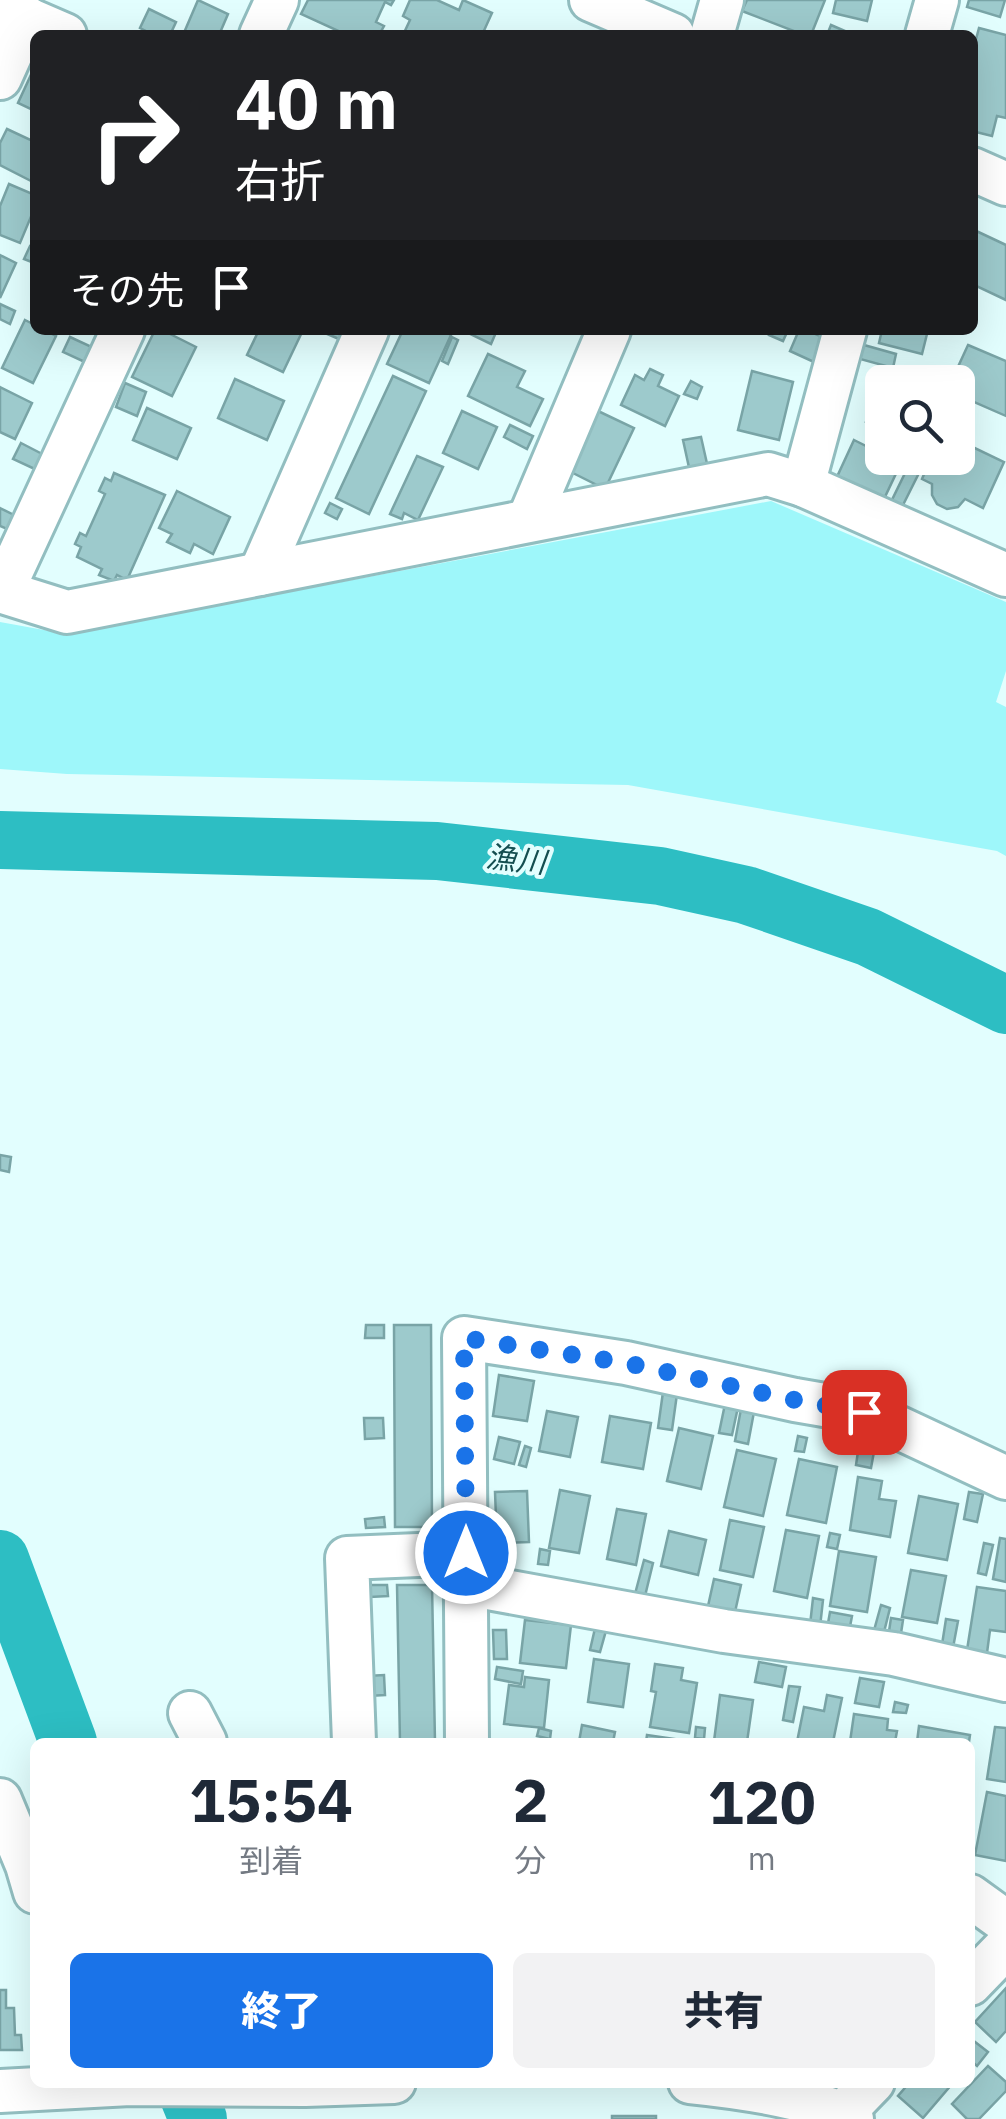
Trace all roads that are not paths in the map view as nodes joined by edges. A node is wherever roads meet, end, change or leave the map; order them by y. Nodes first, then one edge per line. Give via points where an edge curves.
1 (277, 0) edge
2 (591, 0) edge
3 (722, 0) edge
4 (937, 0) edge
5 (31, 20) edge
6 (263, 30) edge
7 (661, 30) edge
8 (713, 30) edge
9 (928, 30) edge
10 (0, 78) edge
11 (978, 172) edge
12 (1006, 184) edge
13 (121, 335) edge
14 (366, 335) edge
15 (607, 335) edge
16 (844, 335) edge
17 (803, 485) junction
18 (529, 519) junction
19 (260, 574) junction
20 (1006, 575) edge
21 (1, 591) edge
22 (1006, 1478) edge
23 (466, 1568) junction
24 (1006, 1680) edge
25 (354, 1738) edge
26 (467, 1738) edge
27 (0, 1800) edge
28 (21, 1874) edge
29 (975, 1900) edge
30 (1006, 1922) edge
31 (1006, 1947) edge
32 (975, 1979) edge
33 (189, 2088) edge
34 (270, 2088) edge
35 (368, 2088) edge
36 (690, 2088) edge
37 (731, 2088) edge
38 (868, 2088) edge
39 (0, 2091) edge
40 (102, 2093) edge
41 (309, 2102) edge
42 (847, 2116) edge
43 (691, 2119) edge

1 - 6 street
2 - 7 street
3 - 8 street
4 - 9 street
5 - 10 street
11 - 12 street
13 - 21 street
14 - 19 street
15 - 18 street
16 - 17 street
17 - 18 street via 768,474
17 - 20 street
18 - 19 street
19 - 21 street via 67,612
22 - 23 street via 864,1412 464,1338
23 - 24 street via 724,1631 894,1654
23 - 25 street via 347,1558
23 - 26 street
27 - 28 street
29 - 30 street
31 - 32 street
33 - 40 street
34 - 41 street
35 - 41 street
36 - 43 street
37 - 42 street
38 - 42 street
39 - 40 street

